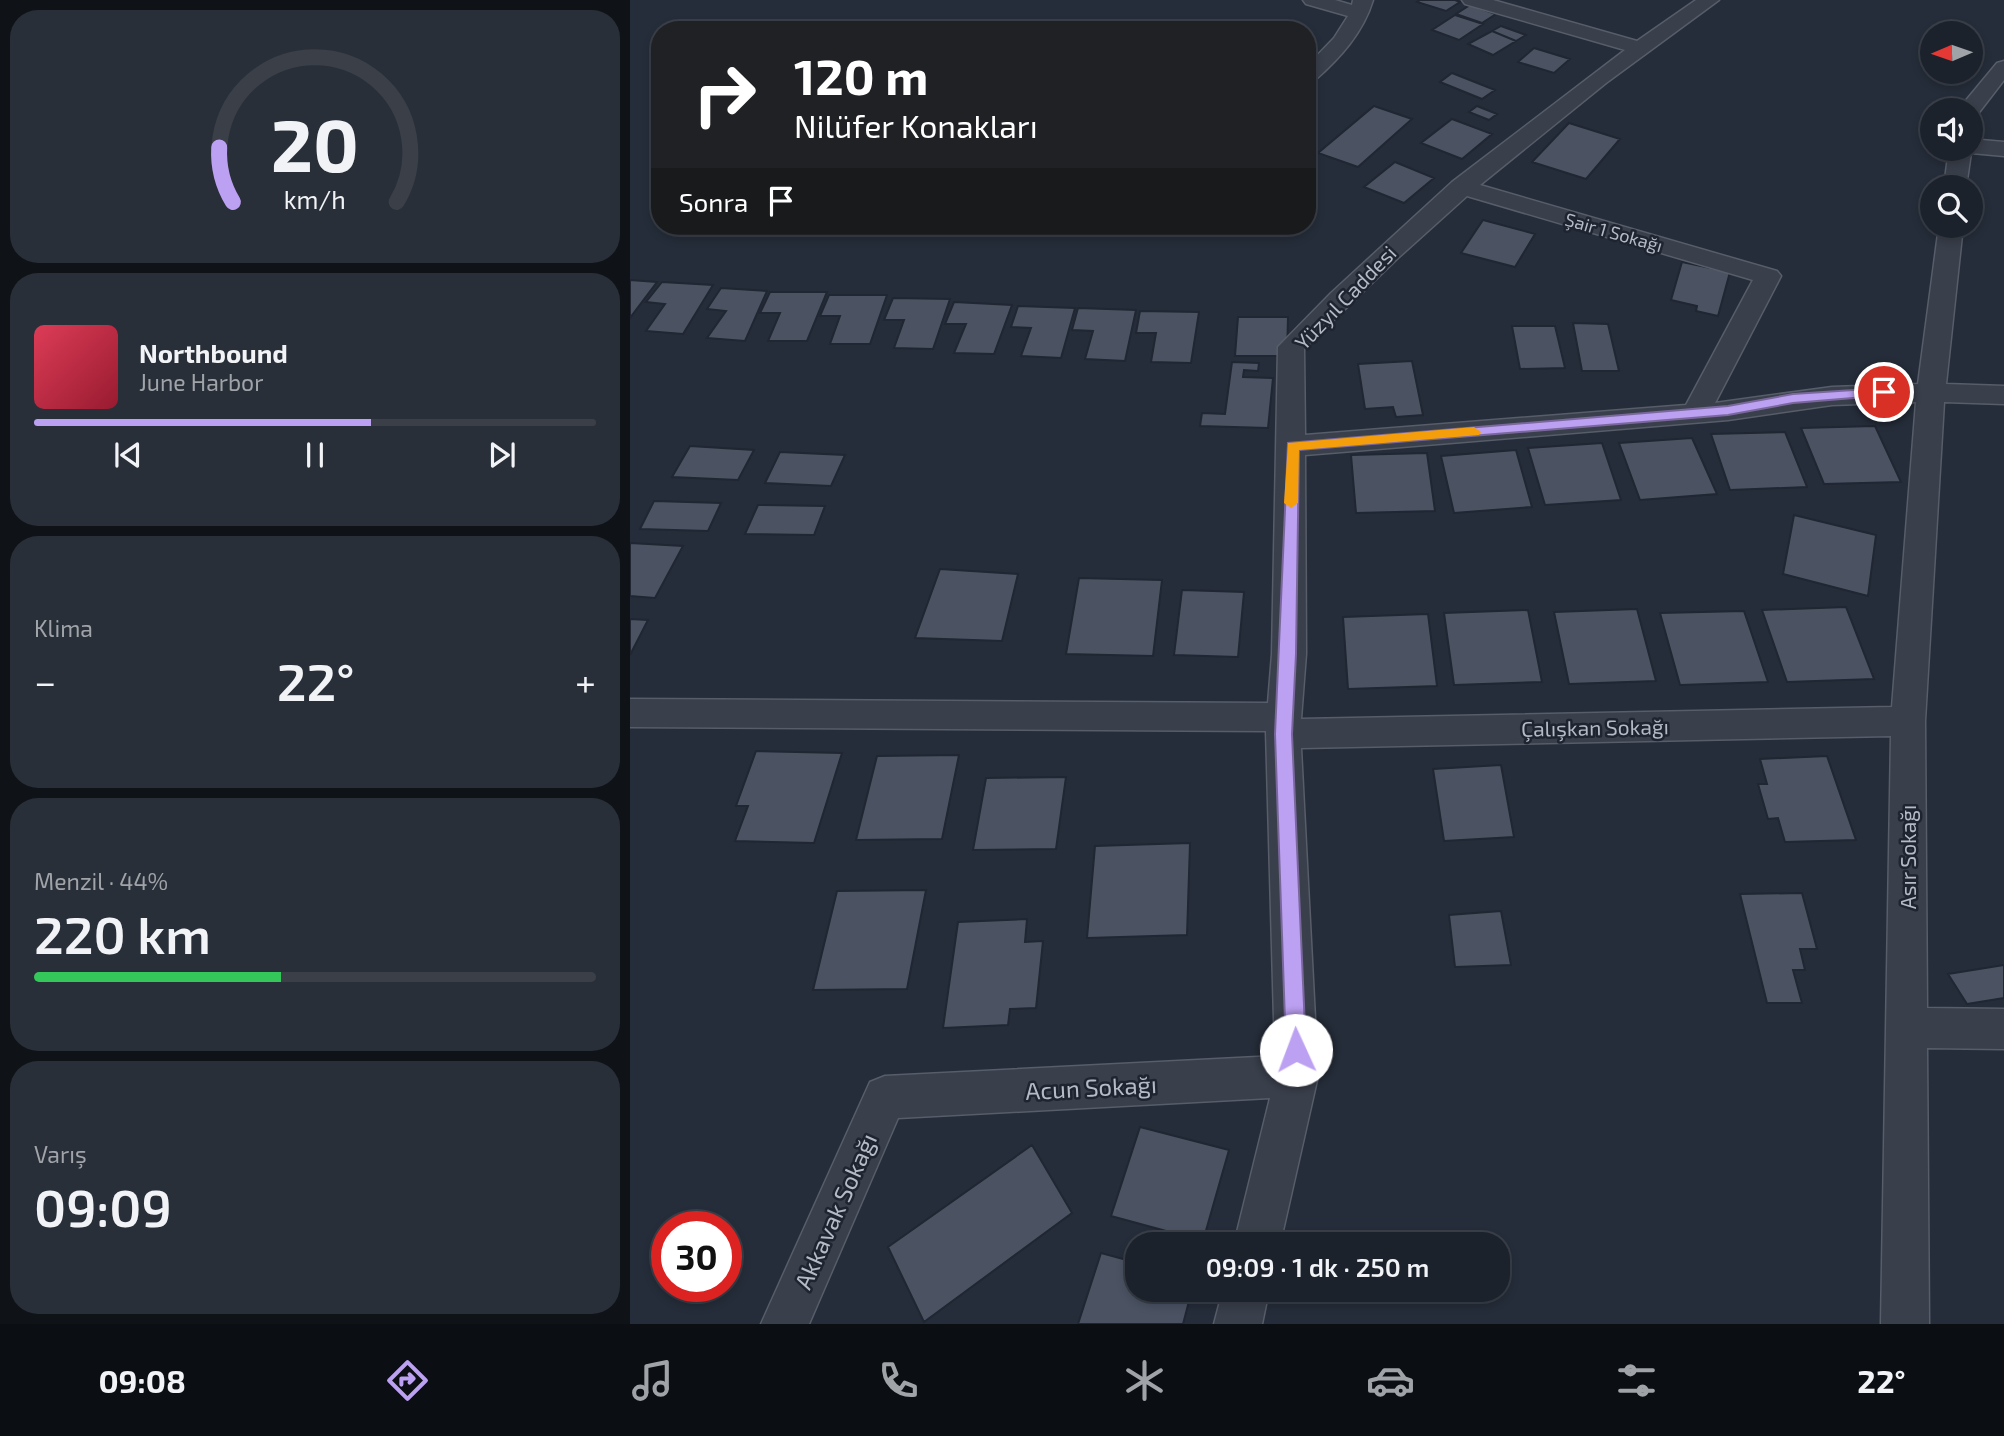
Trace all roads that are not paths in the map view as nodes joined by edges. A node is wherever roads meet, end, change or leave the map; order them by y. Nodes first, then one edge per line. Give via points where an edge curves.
1 (1313, 0) edge
2 (1472, 0) edge
3 (1707, 0) edge
4 (1362, 6) edge
5 (1640, 48) junction
6 (2004, 67) edge
7 (1316, 69) edge
8 (1976, 98) edge
9 (1983, 147) edge
10 (2004, 149) edge
11 (1460, 187) junction
12 (1950, 238) edge
13 (1931, 392) junction
14 (2004, 395) edge
15 (1696, 413) junction
16 (1292, 446) junction
17 (630, 713) edge
18 (1908, 720) junction
19 (1284, 725) junction
20 (1906, 1028) junction
21 (2004, 1029) edge
22 (1297, 1076) junction
23 (885, 1097) joint
24 (1260, 1232) edge
25 (1243, 1302) edge
26 (785, 1324) edge
27 (1238, 1324) edge
28 (1905, 1324) edge

1 - 4 street
2 - 5 street
3 - 5 street, Yüzyıl Caddesi
4 - 7 street via 1337,49
5 - 11 street, Yüzyıl Caddesi
6 - 8 street
9 - 10 street
11 - 15 street, Şair 1 Sokağı via 1768,276
11 - 16 street, Yüzyıl Caddesi via 1291,346
12 - 13 street, Asır Sokağı
13 - 14 street
13 - 15 street via 1793,398
13 - 18 street, Asır Sokağı
15 - 16 street
16 - 19 street, Yüzyıl Caddesi
17 - 19 street, Çalışkan Sokağı
18 - 19 street, Çalışkan Sokağı
18 - 20 street, Asır Sokağı
19 - 22 street, Yüzyıl Caddesi
20 - 21 street
20 - 28 street, Asır Sokağı
22 - 23 street, Acun Sokağı
22 - 24 street, Yüzyıl Caddesi
23 - 26 street, Akkavak Sokağı
25 - 27 street

